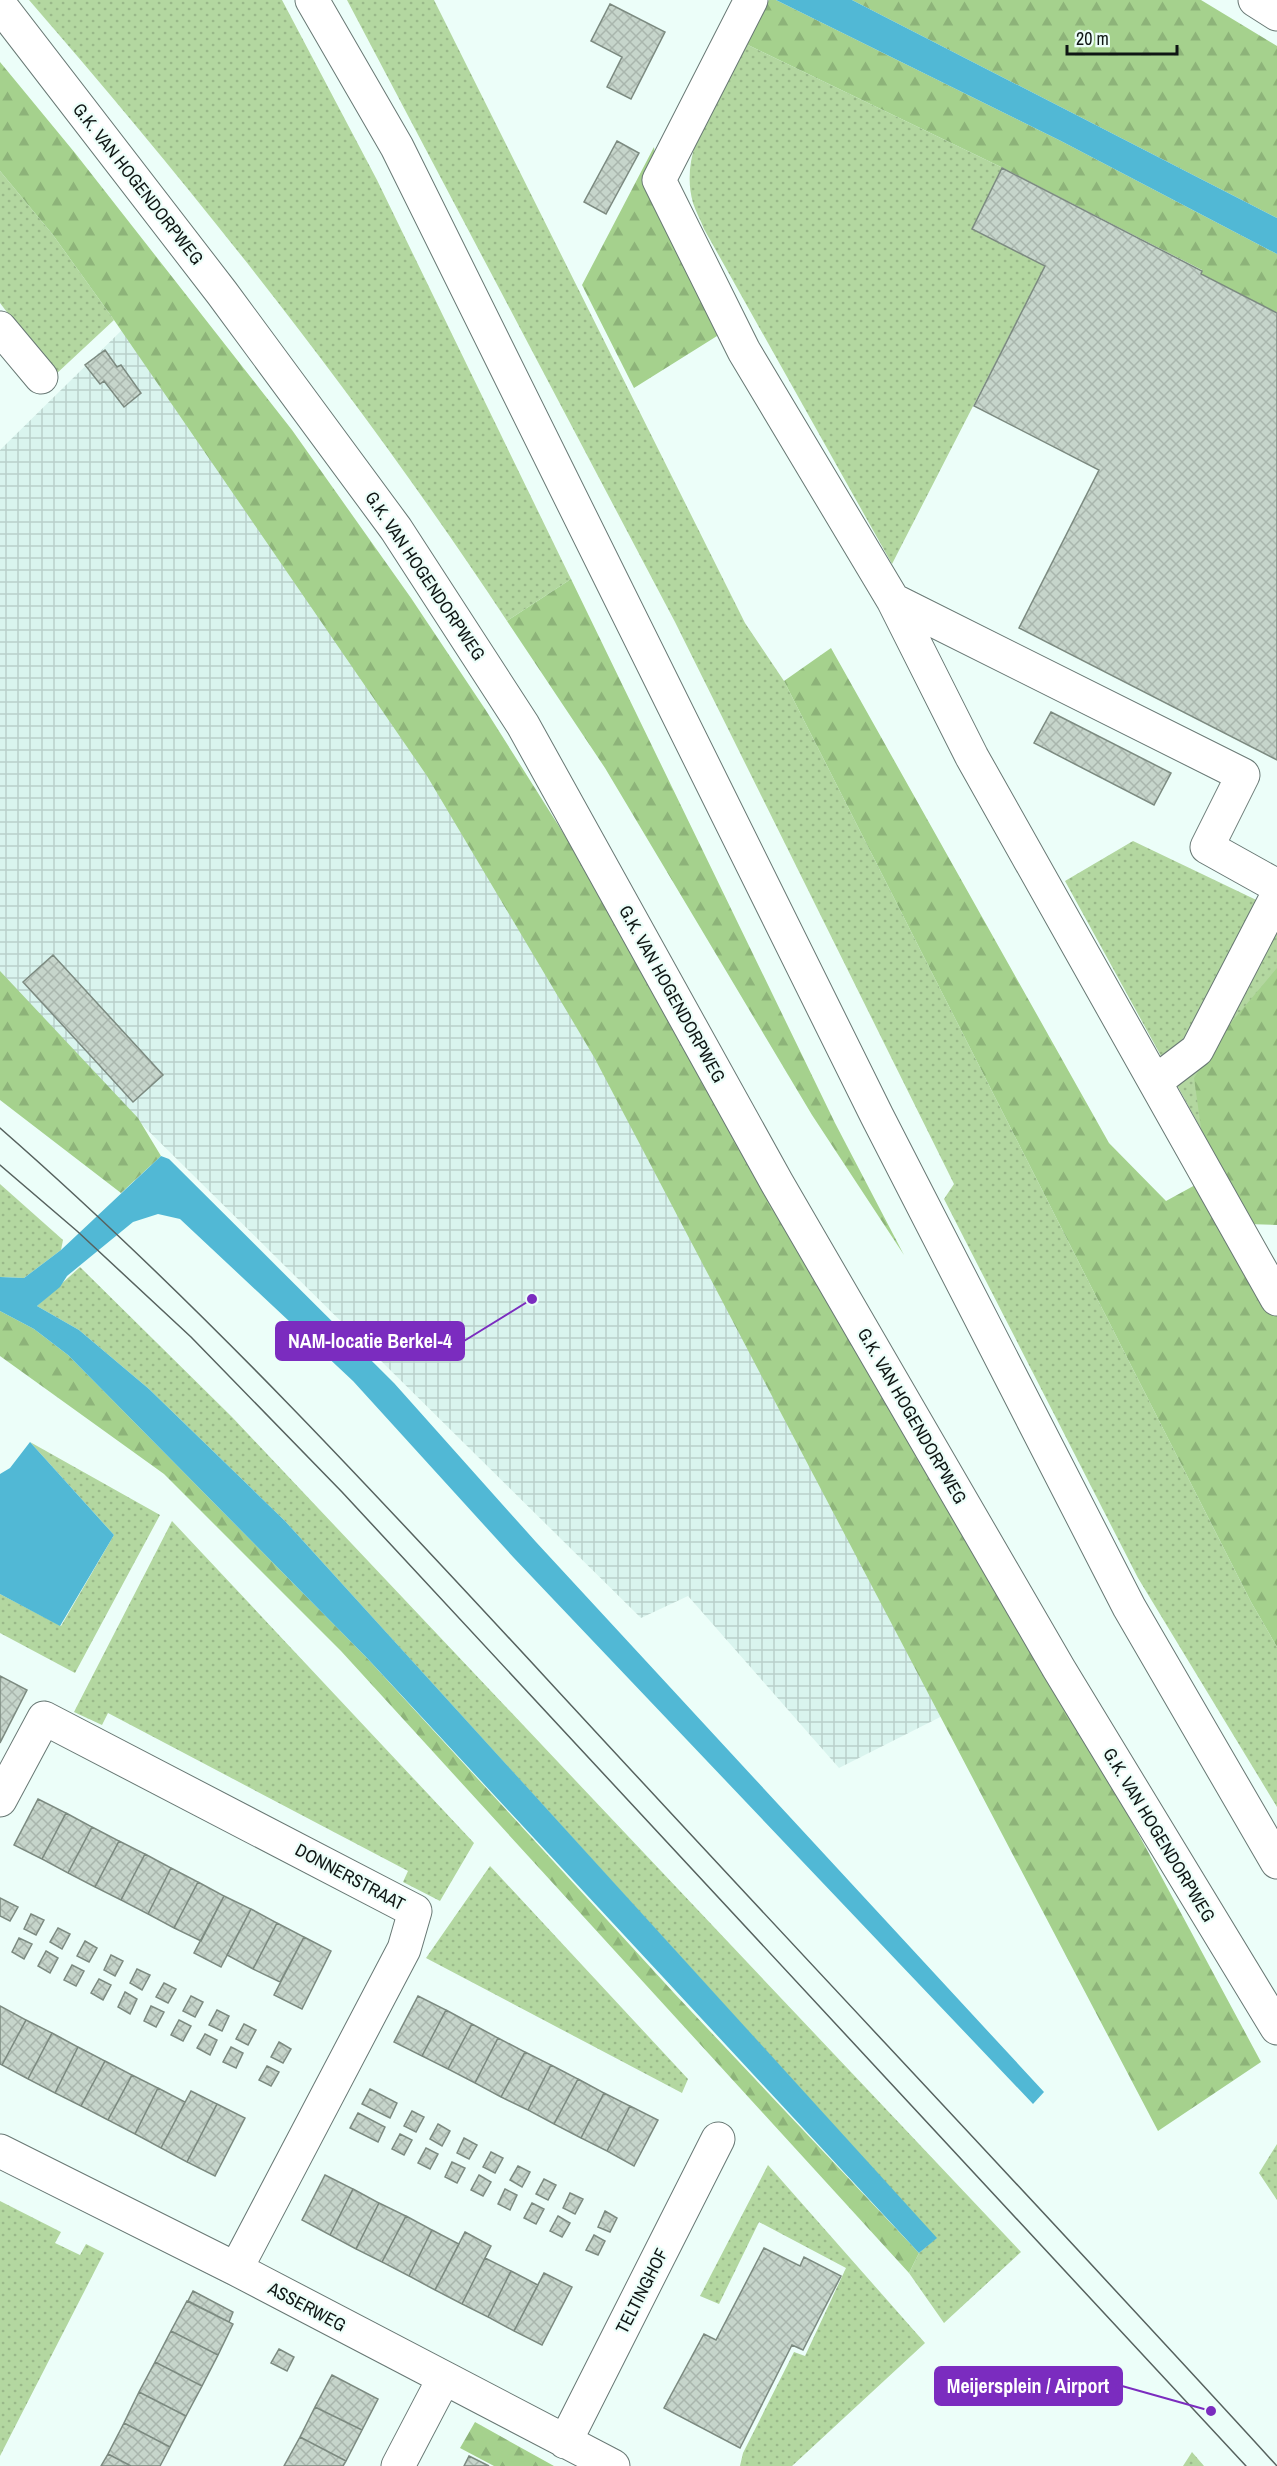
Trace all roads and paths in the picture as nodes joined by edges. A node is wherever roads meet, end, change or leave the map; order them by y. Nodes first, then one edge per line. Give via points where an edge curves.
1 (312, 0) edge
2 (751, 0) edge
3 (1255, 0) edge
4 (0, 5) edge
5 (1277, 14) edge
6 (0, 328) edge
7 (40, 377) dead end
8 (893, 600) junction
9 (1277, 886) edge
10 (1277, 897) edge
11 (1155, 1082) junction
12 (1277, 1299) edge
13 (0, 1800) edge
14 (1277, 1862) edge
15 (1277, 2028) edge
16 (718, 2139) dead end
17 (0, 2151) edge
18 (236, 2269) junction
19 (443, 2380) junction
20 (565, 2442) junction
21 (398, 2466) edge
22 (613, 2466) edge

1 - 14 main road via 397,147 877,1116 1129,1607
2 - 8 main road via 659,180 744,351
3 - 5 main road
4 - 15 main road, G.K. VAN HOGENDORPWEG via 222,293 389,520 523,725 807,1234 1059,1670
6 - 7 main road
8 - 9 main road via 1243,775 1207,847
8 - 11 main road via 972,757
10 - 11 main road via 1197,1050
11 - 12 main road
13 - 18 main road, DONNERSTRAAT via 44,1718 415,1911 404,1949
16 - 20 main road, TELTINGHOF
17 - 18 main road, ASSERWEG
18 - 19 main road, ASSERWEG
19 - 20 main road, ASSERWEG
19 - 21 main road
20 - 22 main road, ASSERWEG

